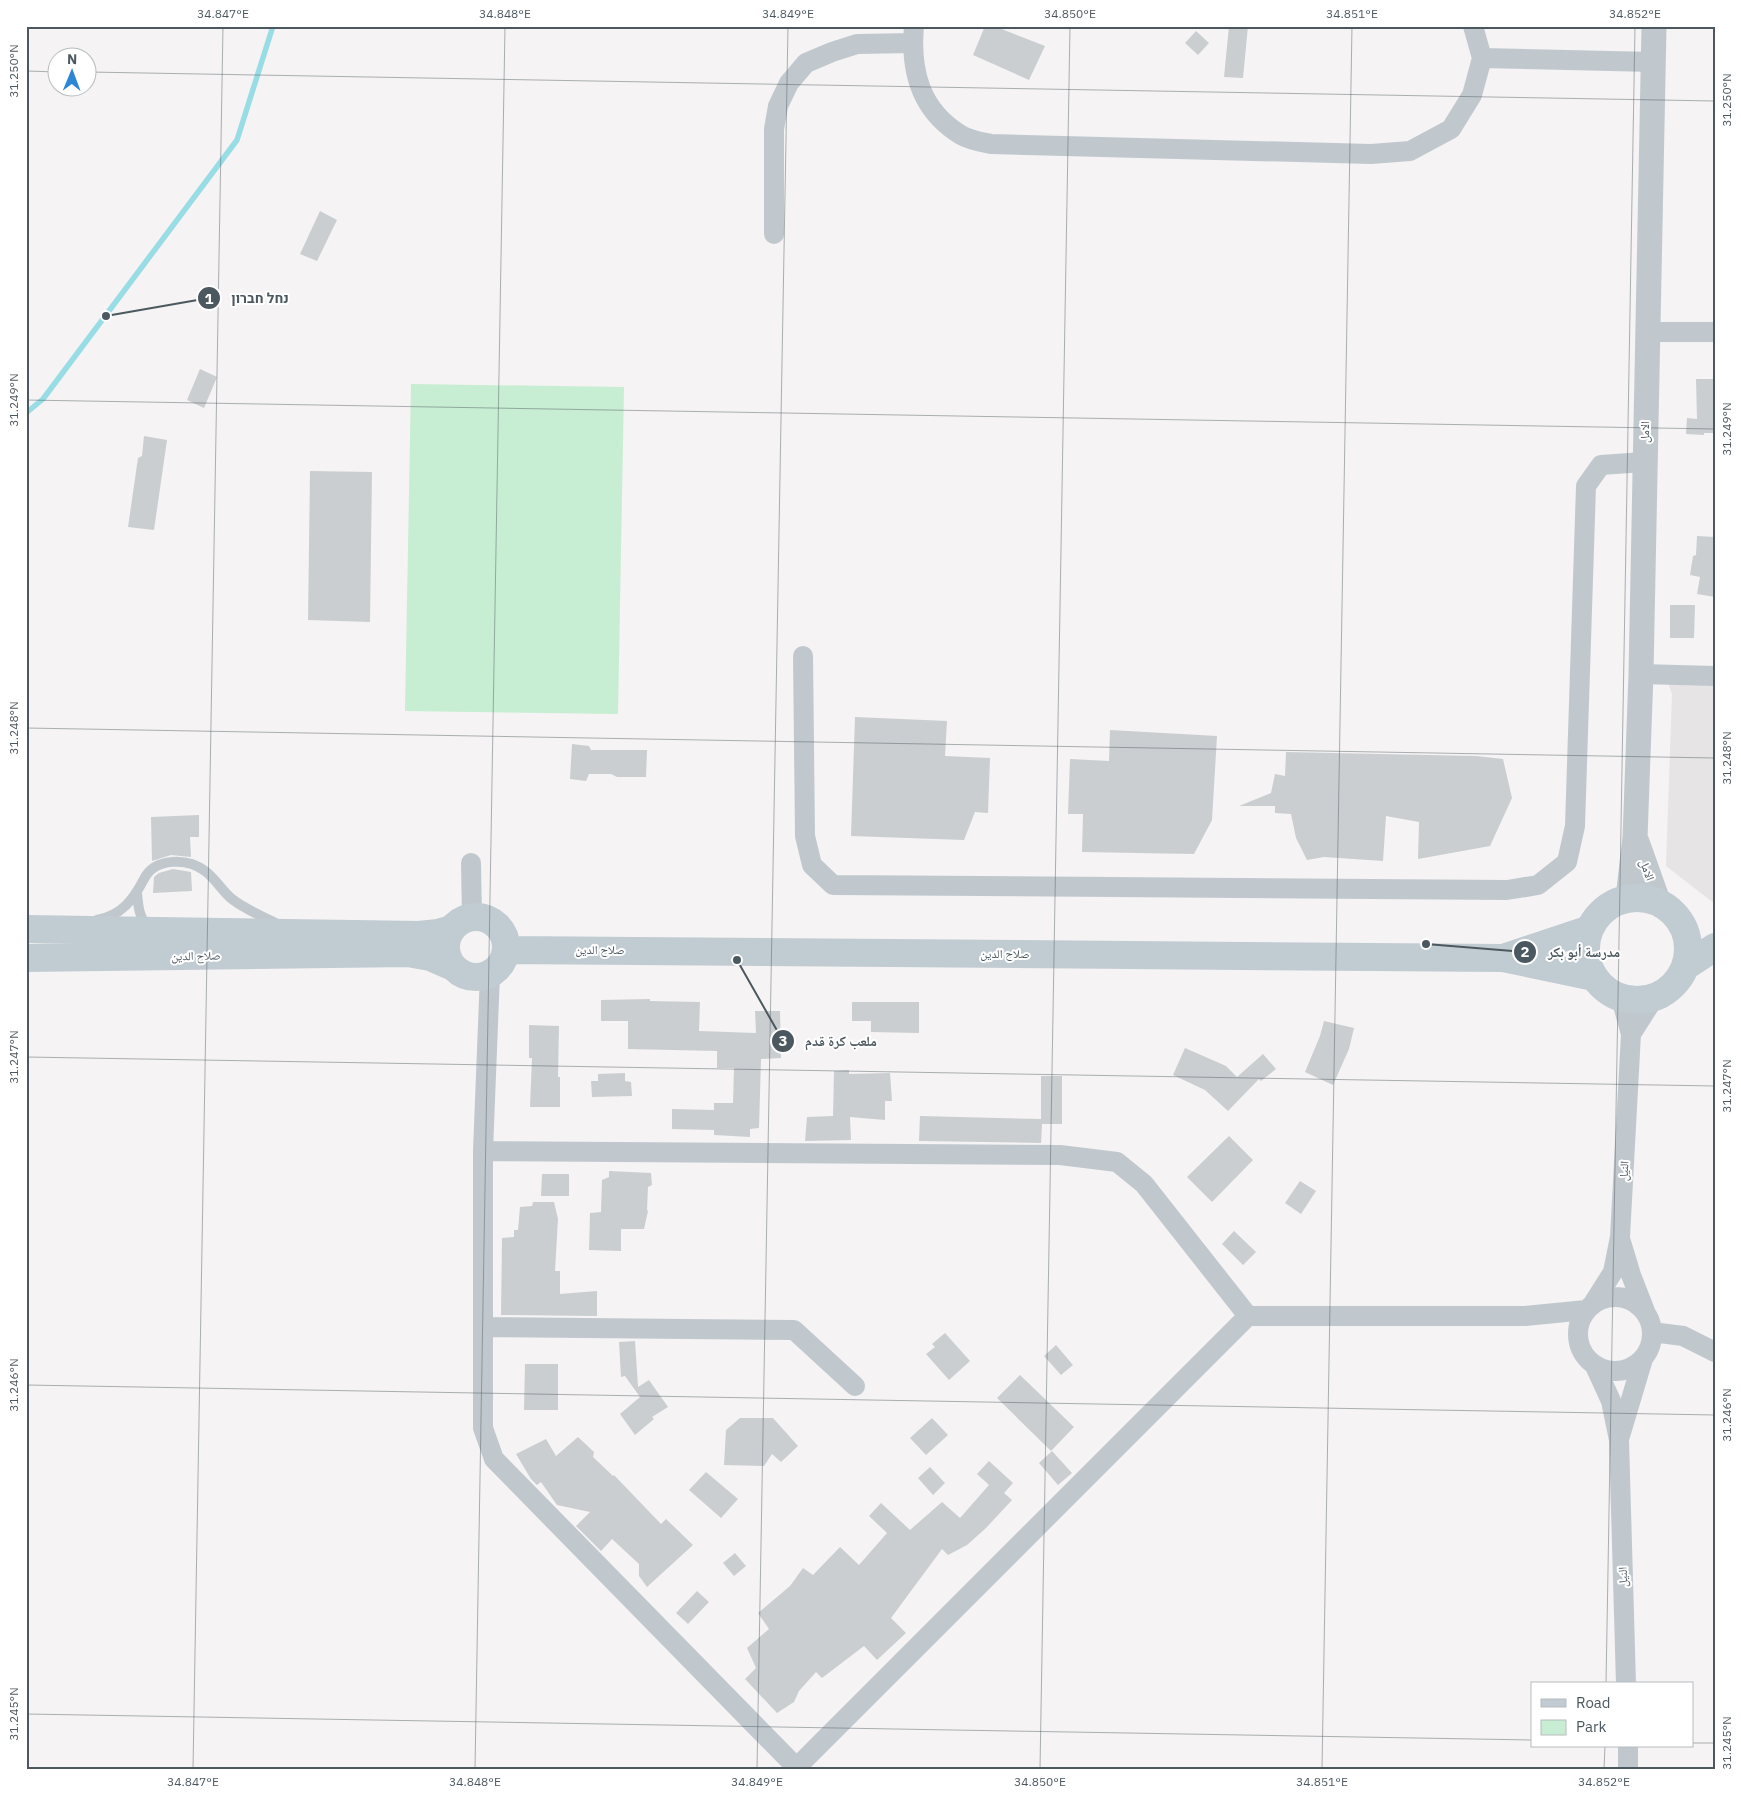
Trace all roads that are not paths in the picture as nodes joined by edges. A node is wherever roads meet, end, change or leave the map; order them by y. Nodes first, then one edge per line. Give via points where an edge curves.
1 (1473, 26) edge
2 (1654, 26) edge
3 (914, 35) edge
4 (1482, 58) junction
5 (1653, 62) junction
6 (774, 234) dead end
7 (1647, 332) junction
8 (1715, 332) edge
9 (1644, 462) junction
10 (803, 656) dead end
11 (1641, 674) junction
12 (1715, 676) edge
13 (1635, 838) junction
14 (471, 863) dead end
15 (137, 892) junction
16 (1628, 898) junction
17 (1658, 901) junction
18 (462, 923) junction
19 (1590, 929) junction
20 (38, 930) edge
21 (312, 934) junction
22 (1687, 935) junction
23 (1715, 936) edge
24 (162, 939) junction
25 (1715, 947) edge
26 (506, 950) junction
27 (198, 956) junction
28 (26, 958) edge
29 (1503, 958) junction
30 (1686, 966) junction
31 (453, 967) junction
32 (490, 974) junction
33 (1594, 977) junction
34 (1621, 998) junction
35 (1654, 998) junction
36 (1630, 1034) junction
37 (483, 1151) junction
38 (1620, 1237) junction
39 (1590, 1306) junction
40 (1248, 1316) junction
41 (1525, 1316) junction
42 (1649, 1323) junction
43 (483, 1327) junction
44 (1579, 1347) junction
45 (1715, 1352) edge
46 (1643, 1359) junction
47 (1595, 1366) junction
48 (855, 1386) dead end
49 (1619, 1440) junction
50 (1626, 1682) edge
51 (1628, 1748) edge
52 (796, 1768) edge
53 (1628, 1769) edge

1 - 4 street
2 - 5 street, الامل
3 - 4 street via 914,66 920,90 938,117 962,136 990,144 1362,154 1410,151 1451,129 1472,95
3 - 6 street via 857,44 832,52 806,63 789,83 778,106 774,129
4 - 5 street
5 - 7 street, الامل
7 - 8 street
7 - 9 street, الامل
9 - 10 street via 1601,465 1586,486 1575,826 1568,862 1538,885 1506,890 833,885 812,866 804,836
9 - 11 street, الامل
11 - 12 street
11 - 13 street, الامل
13 - 16 street, الامل
13 - 17 street, الامل
14 - 18 street
15 - 20 lane via 129,904 103,919
15 - 21 lane via 146,874 161,863 194,865 206,871 232,899 259,915 285,927
15 - 24 lane via 143,922
16 - 17 main road
16 - 19 main road via 1605,909
17 - 22 main road via 1671,909
18 - 21 main road, صلاح الدين via 438,933 420,935
18 - 26 main road via 487,919 502,931
18 - 31 main road via 447,938 448,958
19 - 29 main road, صلاح الدين
19 - 33 main road via 1586,945 1587,962
20 - 24 main road, صلاح الدين
21 - 24 main road, صلاح الدين
22 - 23 main road
22 - 30 main road
24 - 27 lane
25 - 30 main road
26 - 29 main road, صلاح الدين
26 - 32 main road via 498,968
27 - 28 main road, صلاح الدين
27 - 31 main road, صلاح الدين via 408,953 430,957
29 - 33 main road, صلاح الدين
30 - 35 main road via 1679,980
31 - 32 main road via 470,977
32 - 37 street
33 - 34 main road via 1606,990
34 - 35 main road
34 - 36 street, النيل
35 - 36 street
36 - 38 street, النيل
37 - 40 street via 1060,1155 1117,1162 1144,1184
37 - 43 street
38 - 39 street, النيل via 1613,1272
38 - 42 street
39 - 41 street
39 - 42 street via 1617,1296 1639,1305
39 - 44 street via 1579,1321
40 - 41 street
40 - 52 street
41 - 44 street via 1558,1324
42 - 45 street
42 - 46 street via 1652,1337
43 - 48 street via 794,1330
43 - 52 street via 483,1428 494,1459
44 - 47 street
46 - 47 street via 1621,1371
46 - 49 street
47 - 49 street via 1610,1400
49 - 50 street, النيل
51 - 53 street

